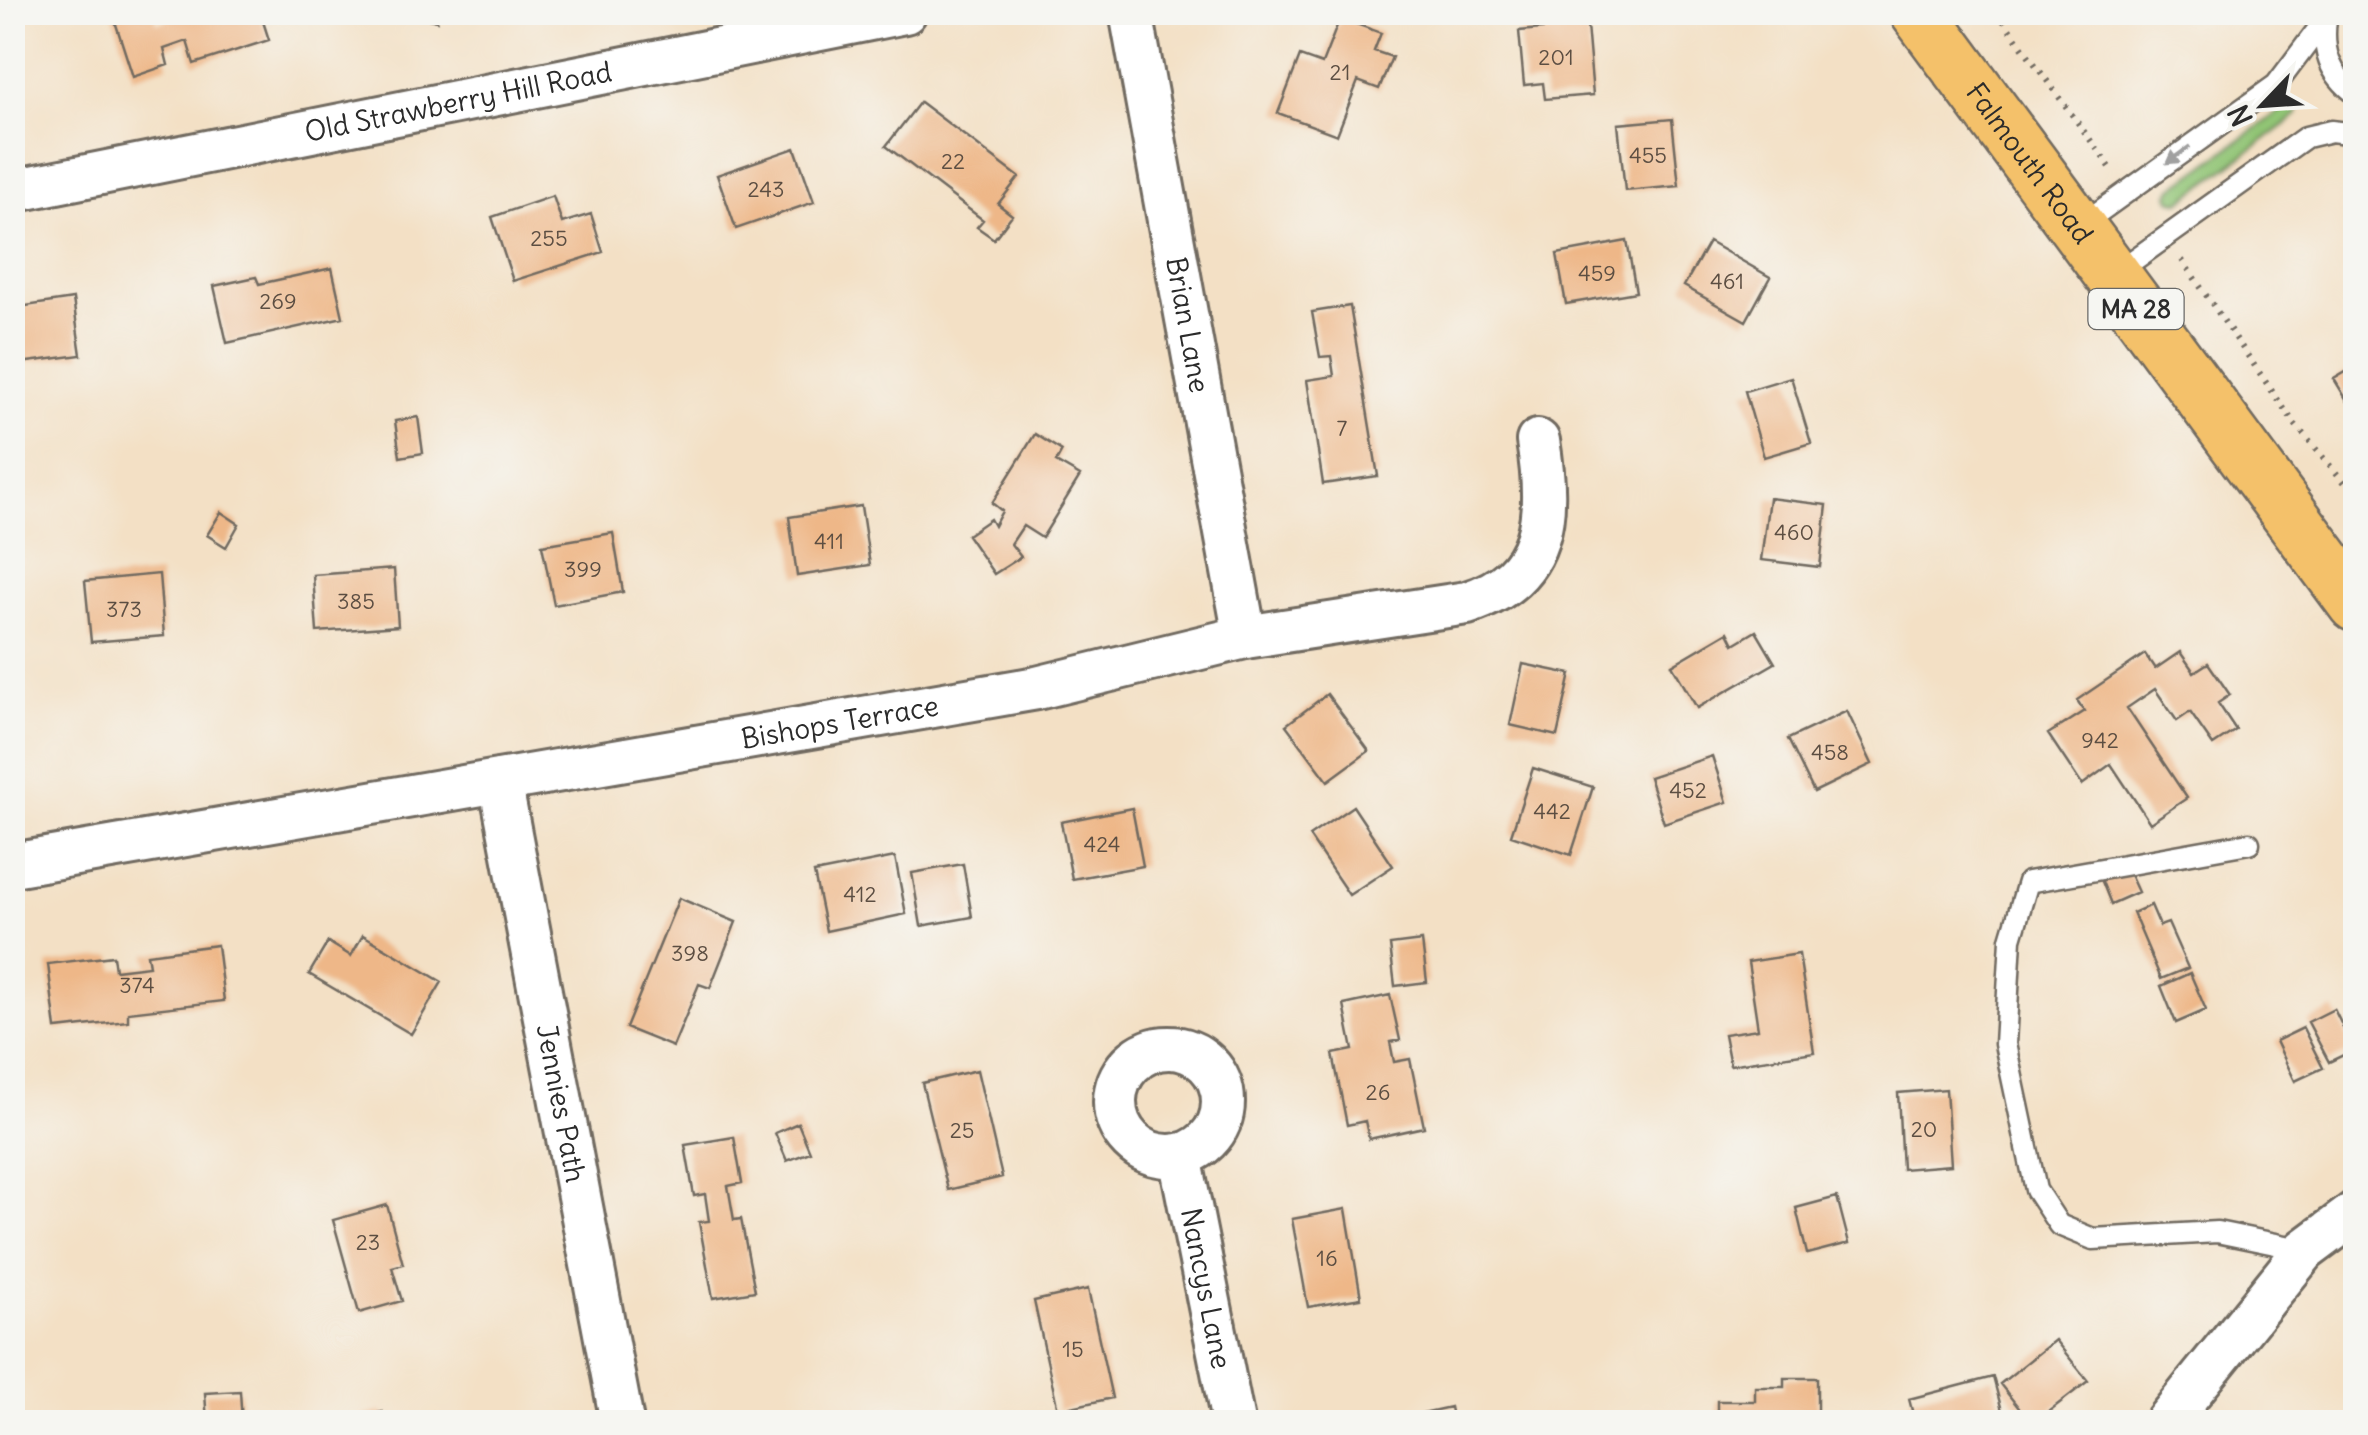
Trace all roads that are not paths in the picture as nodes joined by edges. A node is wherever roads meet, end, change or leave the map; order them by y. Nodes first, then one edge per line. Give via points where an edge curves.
1 (905, 12) edge
2 (1131, 12) edge
3 (1918, 12) edge
4 (2321, 15) edge
5 (2356, 94) edge
6 (2356, 121) edge
7 (2331, 131) junction
8 (2356, 134) edge
9 (12, 191) edge
10 (2076, 228) junction
11 (2112, 276) junction
12 (1538, 441) dead end
13 (2356, 604) edge
14 (1246, 637) junction
15 (500, 781) junction
16 (2249, 843) dead end
17 (12, 865) edge
18 (1180, 1156) dead end
19 (2356, 1212) edge
20 (2305, 1250) junction
21 (622, 1422) edge
22 (1233, 1422) edge
23 (2166, 1422) edge

1 - 9 street, Old Strawberry Hill Road
2 - 14 street, Brian Lane
3 - 10 main road, Falmouth Road / MA 28
4 - 5 lane via 2328,64
4 -> 10 lane via 2276,85
6 - 7 lane
7 - 8 lane
7 - 11 lane via 2306,138
10 - 11 main road, Falmouth Road / MA 28
11 - 13 main road, Falmouth Road / MA 28
12 - 14 street, Bishops Terrace via 1544,484 1538,539 1516,578 1494,594
14 - 15 street, Bishops Terrace via 1037,688
15 - 17 street, Bishops Terrace
15 - 21 street, Jennies Path
16 - 20 lane via 2028,882 2011,939 2005,1044 2036,1190 2059,1226 2093,1239 2216,1232
18 - 22 street, Nancys Lane
19 - 20 street
20 - 23 street

